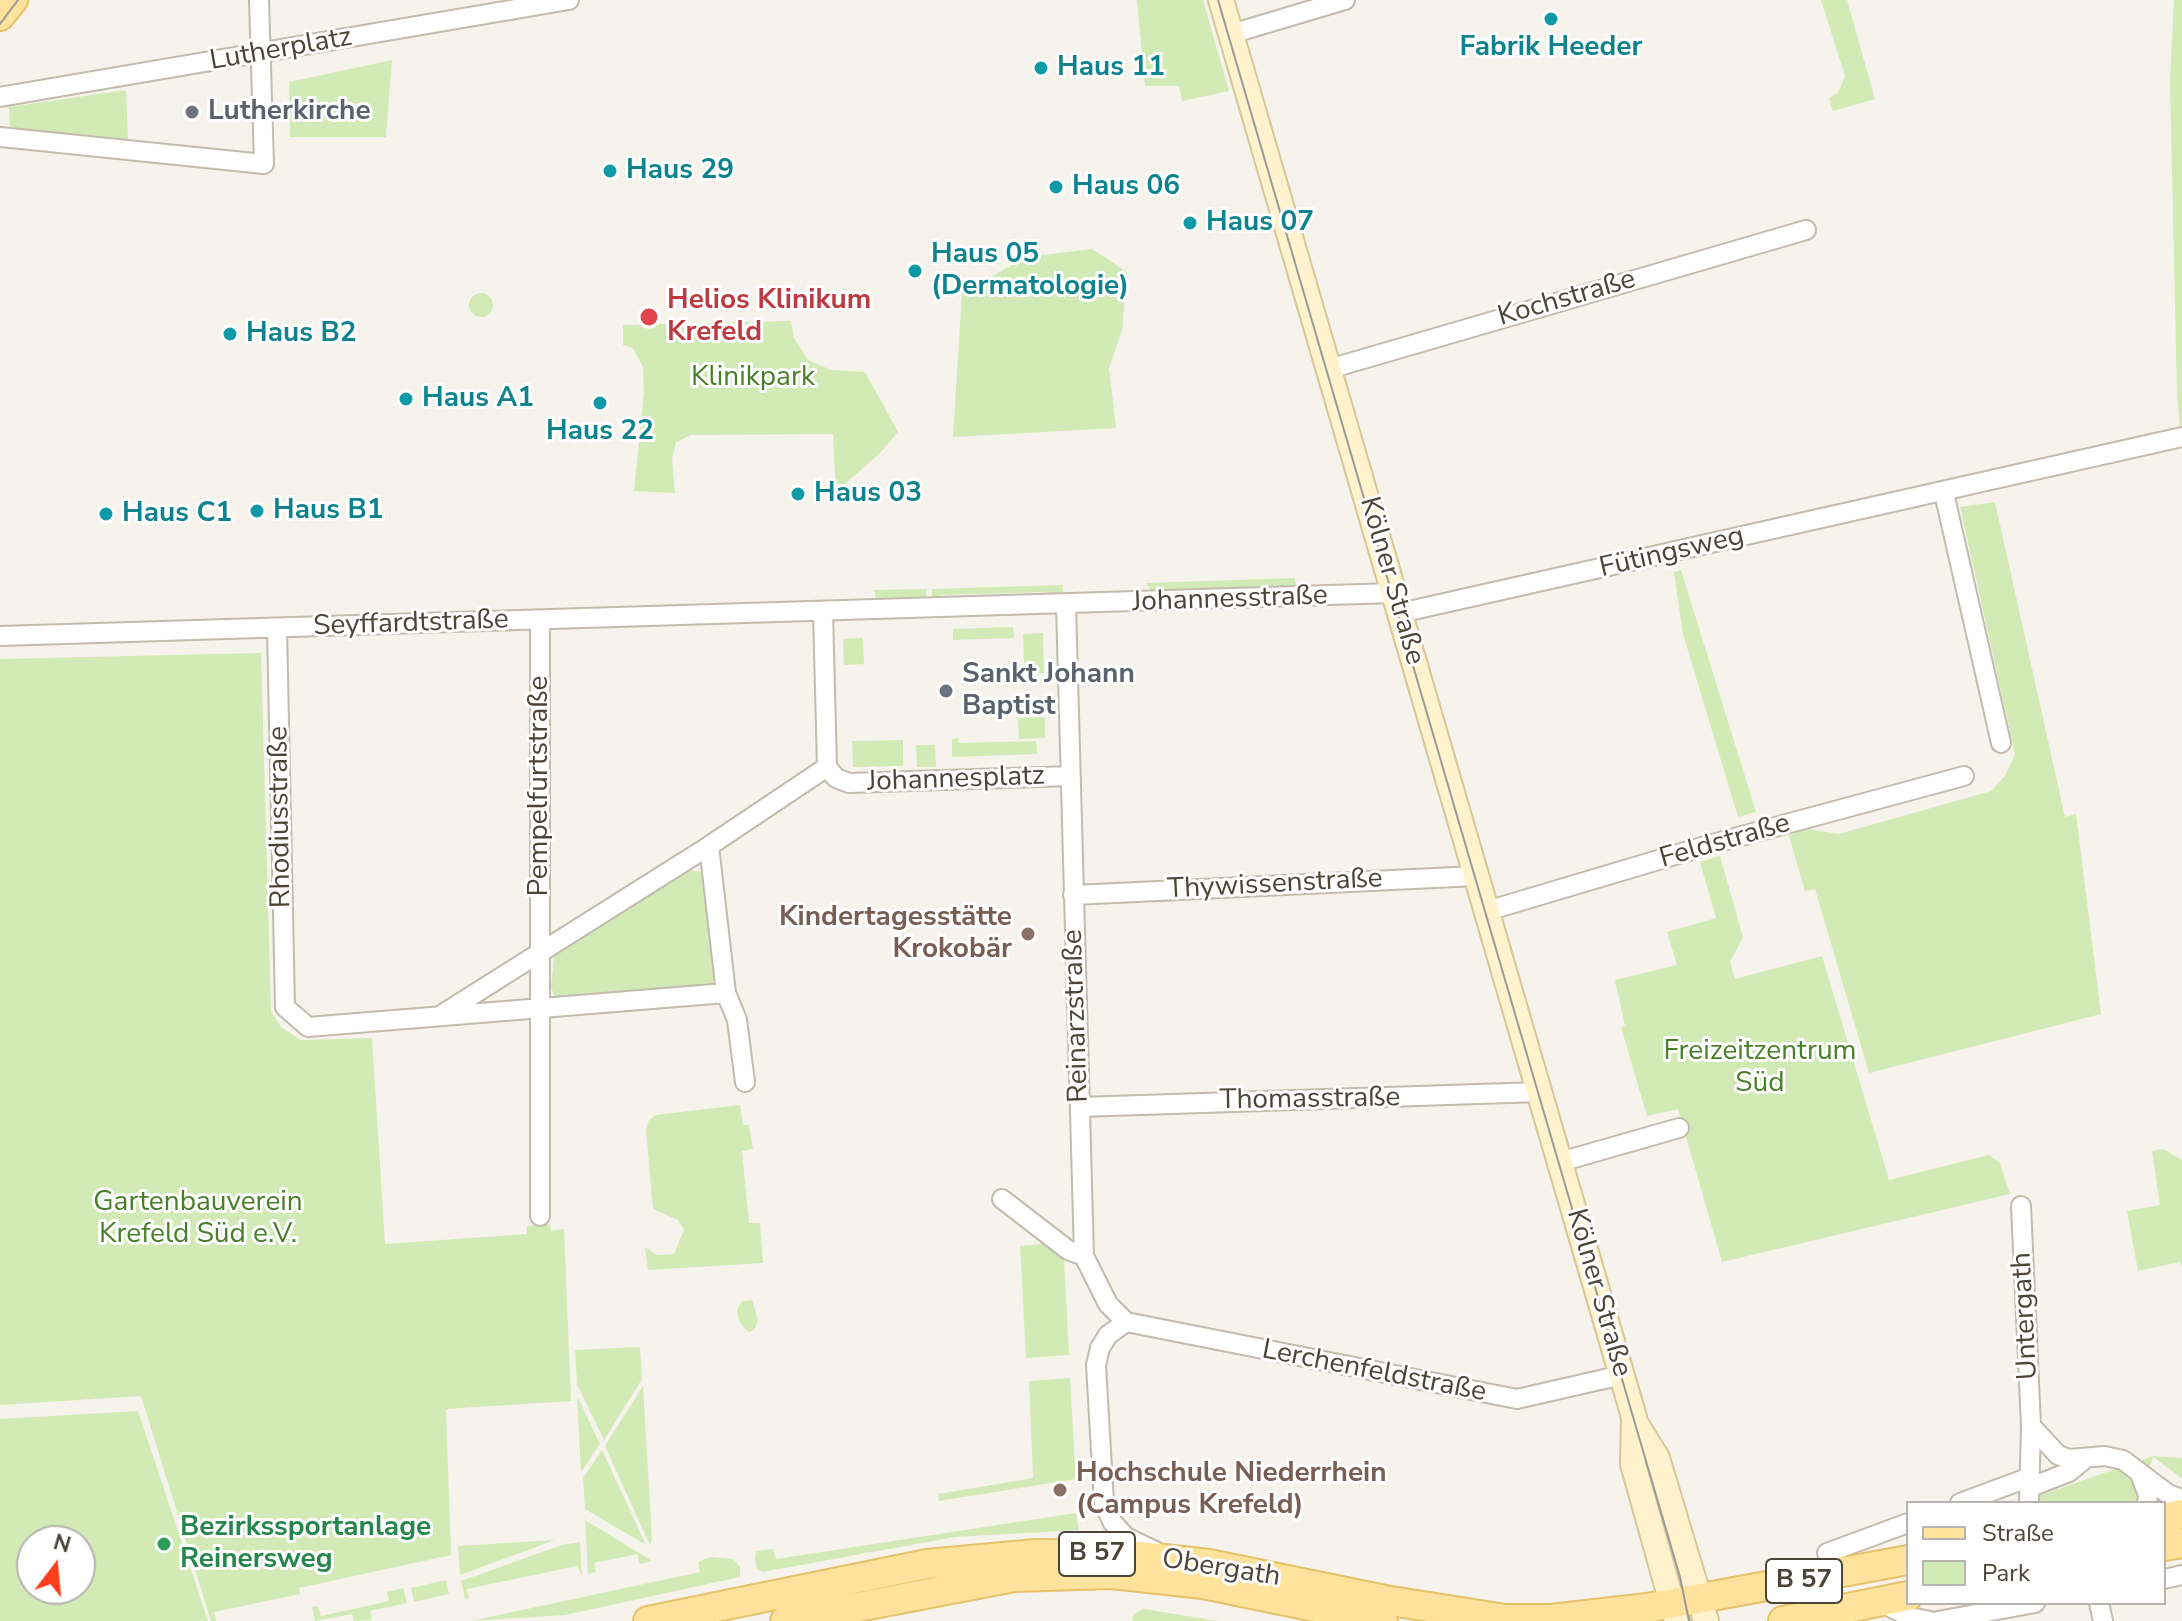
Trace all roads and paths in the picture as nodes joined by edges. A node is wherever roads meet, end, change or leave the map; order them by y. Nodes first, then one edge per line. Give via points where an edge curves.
1 (13, 0) edge
2 (259, 0) edge
3 (1221, 0) edge
4 (1345, 0) edge
5 (561, 1) edge
6 (0, 16) edge
7 (1231, 34) junction
8 (262, 53) junction
9 (3, 95) edge
10 (0, 137) edge
11 (1806, 230) dead end
12 (1329, 369) junction
13 (2182, 437) edge
14 (1944, 493) junction
15 (1397, 603) junction
16 (1066, 605) junction
17 (823, 612) junction
18 (540, 620) junction
19 (277, 628) junction
20 (0, 636) edge
21 (2001, 743) dead end
22 (827, 767) junction
23 (1070, 776) junction
24 (1964, 776) dead end
25 (709, 846) junction
26 (1477, 876) junction
27 (1073, 895) junction
28 (1487, 911) junction
29 (541, 951) junction
30 (726, 993) junction
31 (539, 1009) junction
32 (437, 1018) junction
33 (745, 1082) dead end
34 (1540, 1092) junction
35 (1080, 1107) junction
36 (1679, 1128) dead end
37 (1560, 1162) junction
38 (1002, 1199) dead end
39 (2021, 1206) dead end
40 (540, 1216) dead end
41 (1084, 1256) junction
42 (1126, 1322) junction
43 (1622, 1375) junction
44 (2031, 1426) junction
45 (2086, 1458) junction
46 (2140, 1474) junction
47 (2030, 1489) edge
48 (2182, 1499) edge
49 (1970, 1501) edge
50 (2147, 1501) edge
51 (1906, 1524) edge
52 (1827, 1553) dead end
53 (1906, 1560) edge
54 (1182, 1561) junction
55 (1894, 1599) edge
56 (2024, 1605) edge
57 (1689, 1612) edge
58 (648, 1621) edge
59 (785, 1621) edge
60 (1383, 1621) edge
61 (1783, 1621) edge
62 (1930, 1621) edge
63 (1938, 1621) edge

1 - 6 main road
2 - 8 street
3 - 7 main road, Kölner Straße
4 - 7 street
5 - 8 street, Lutherplatz
7 - 12 main road, Kölner Straße
8 - 9 street, Lutherplatz
8 - 10 street via 264,164
11 - 12 street, Kochstraße
12 - 15 main road, Kölner Straße
13 - 14 street, Fütingsweg
14 - 15 street, Fütingsweg
14 - 21 street
15 - 16 street, Johannesstraße
15 - 26 main road, Kölner Straße
16 - 17 street
16 - 23 street, Johannesplatz
17 - 18 street, Seyffardtstraße
17 - 22 street, Johannesplatz
18 - 19 street, Seyffardtstraße
18 - 29 street, Pempelfurtstraße
19 - 20 street, Seyffardtstraße
19 - 32 street, Rhodiusstraße via 285,1007 308,1027
22 - 23 street, Johannesplatz via 849,783
22 - 25 street
23 - 27 street, Reinarzstraße
24 - 28 street, Feldstraße
25 - 29 street
25 - 30 street
26 - 27 street, Thywissenstraße
26 - 28 main road, Kölner Straße
27 - 35 street, Reinarzstraße
28 - 34 main road, Kölner Straße
29 - 31 street, Pempelfurtstraße
29 - 32 street
30 - 31 street
30 - 33 street via 737,1020
31 - 32 street
31 - 40 street, Pempelfurtstraße
34 - 35 street, Thomasstraße
34 - 37 main road, Kölner Straße
35 - 41 street, Reinarzstraße
36 - 37 street
37 - 43 main road, Kölner Straße
38 - 41 street via 1068,1250
39 - 44 street, Untergath
41 - 42 street, Reinarzstraße via 1108,1304
42 - 43 street, Lerchenfeldstraße via 1517,1399
42 - 54 street via 1108,1335 1096,1365 1104,1503 1126,1537
43 - 57 main road, Kölner Straße via 1636,1424 1657,1458
44 - 45 street via 2058,1455
44 - 47 street, Untergath
45 - 46 street via 2123,1460
45 - 47 street via 2069,1472
46 - 48 street
46 - 50 street
47 - 49 street
51 - 52 street
53 - 57 main road, B 57
54 - 57 main road, Obergath / B 57 via 1505,1619
54 - 58 main road, Obergath / B 57 via 1036,1554 927,1564
55 - 61 main road, B 57
55 - 62 street via 1910,1617
56 - 63 street
59 - 60 main road, Obergath / B 57 via 1043,1574 1112,1574 1203,1584

